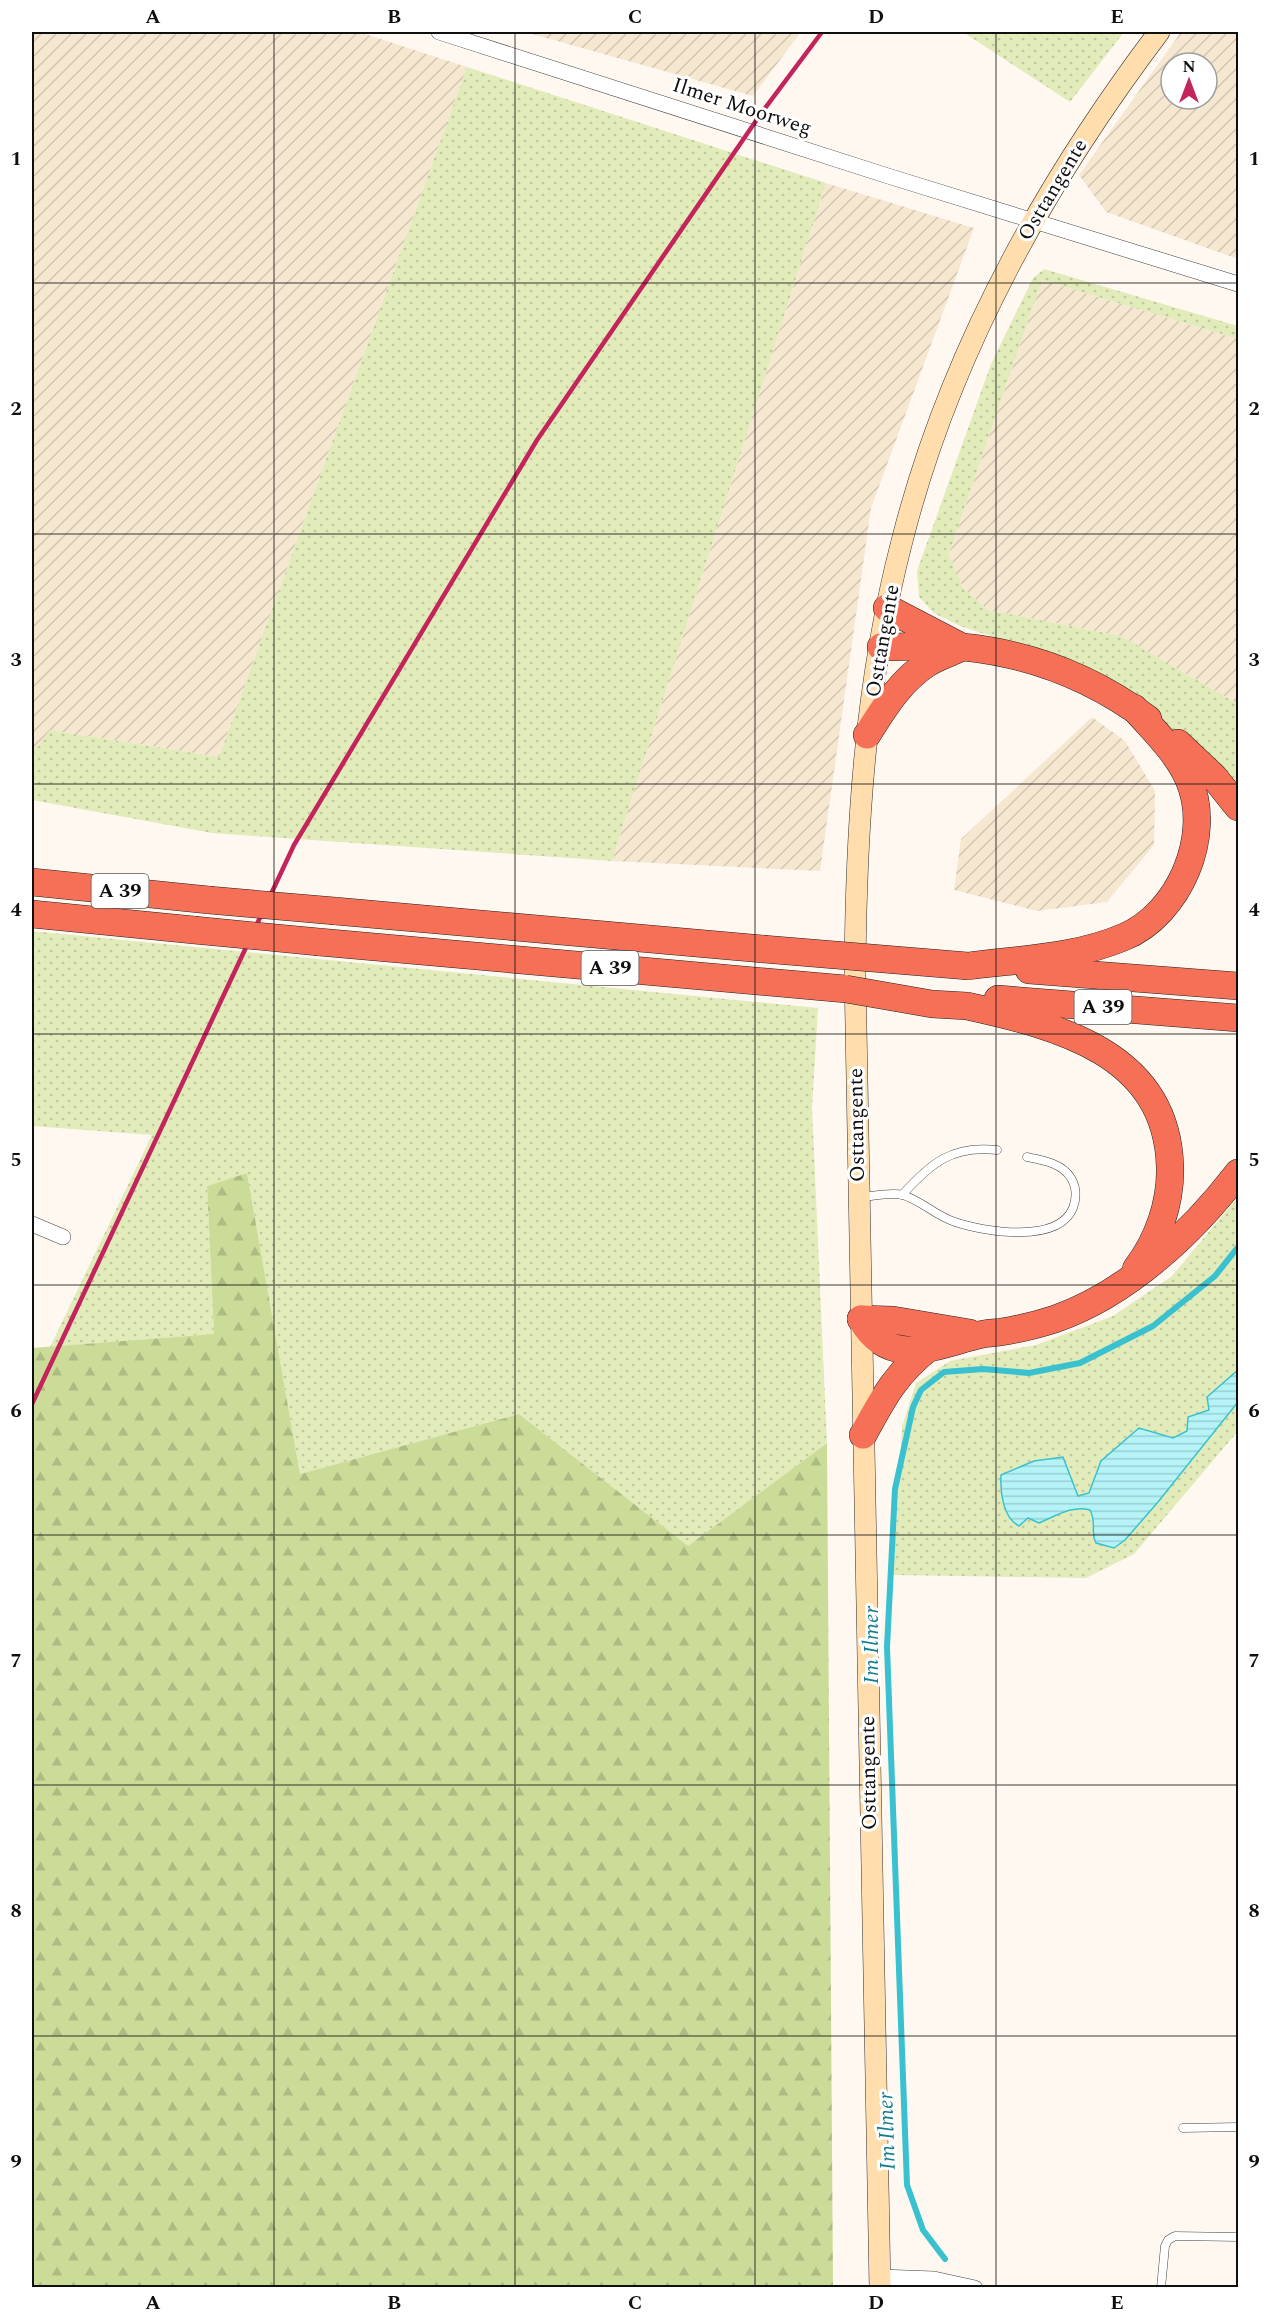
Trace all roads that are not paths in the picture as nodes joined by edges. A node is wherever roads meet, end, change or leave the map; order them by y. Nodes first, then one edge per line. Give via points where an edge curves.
1 (439, 32) edge
2 (1159, 32) edge
3 (1033, 220) junction
4 (1239, 284) edge
5 (887, 608) junction
6 (881, 647) junction
7 (962, 647) junction
8 (1134, 708) junction
9 (867, 735) junction
10 (1239, 807) edge
11 (32, 882) edge
12 (32, 914) edge
13 (968, 966) junction
14 (1239, 986) edge
15 (967, 1002) junction
16 (1239, 1018) edge
17 (997, 1150) dead end
18 (1027, 1156) dead end
19 (1239, 1173) edge
20 (902, 1195) junction
21 (858, 1197) junction
22 (32, 1224) edge
23 (63, 1237) dead end
24 (1128, 1279) junction
25 (861, 1319) junction
26 (980, 1334) junction
27 (930, 1347) junction
28 (863, 1435) junction
29 (1239, 2127) edge
30 (1183, 2128) dead end
31 (1239, 2236) edge
32 (880, 2282) edge
33 (975, 2288) edge
34 (1161, 2288) edge

1 - 3 street, Ilmer Moorweg
2 - 3 main road, Osttangente via 1097,118
3 - 4 street, Ilmer Moorweg
3 - 5 main road, Osttangente via 980,324 936,434 902,541
5 - 6 main road, Osttangente
5 - 7 highway
6 - 7 highway
6 - 9 main road, Osttangente
7 - 8 highway via 1020,656 1060,668
7 - 9 highway via 928,663 907,680
8 - 10 highway via 1174,739
8 - 13 highway via 1180,763 1195,802 1192,854 1167,905 1146,926 1087,950
9 - 21 main road, Osttangente via 856,880
11 - 13 highway, A 39, bridge
12 - 15 highway, A 39, bridge via 846,989 932,1004
13 - 14 highway, A 39
15 - 16 highway, A 39
15 - 24 highway via 1064,1031 1118,1062 1148,1095 1164,1131 1170,1154 1170,1179 1154,1239
17 - 20 lane via 975,1148 952,1155 923,1172
18 - 20 lane via 1058,1166 1070,1175 1076,1188 1072,1211 1053,1228 1035,1232 977,1228 938,1215
19 - 24 highway via 1172,1247
20 - 21 lane
21 - 25 main road, Osttangente
22 - 23 street
24 - 26 highway via 1085,1306 1055,1319
25 - 26 highway via 893,1320
25 - 27 highway via 874,1339 890,1348
25 - 28 main road, Osttangente
26 - 27 highway
27 - 28 highway via 893,1383
28 - 32 main road, Osttangente
29 - 30 lane
31 - 34 lane via 1174,2236 1168,2240
32 - 33 street via 934,2279

